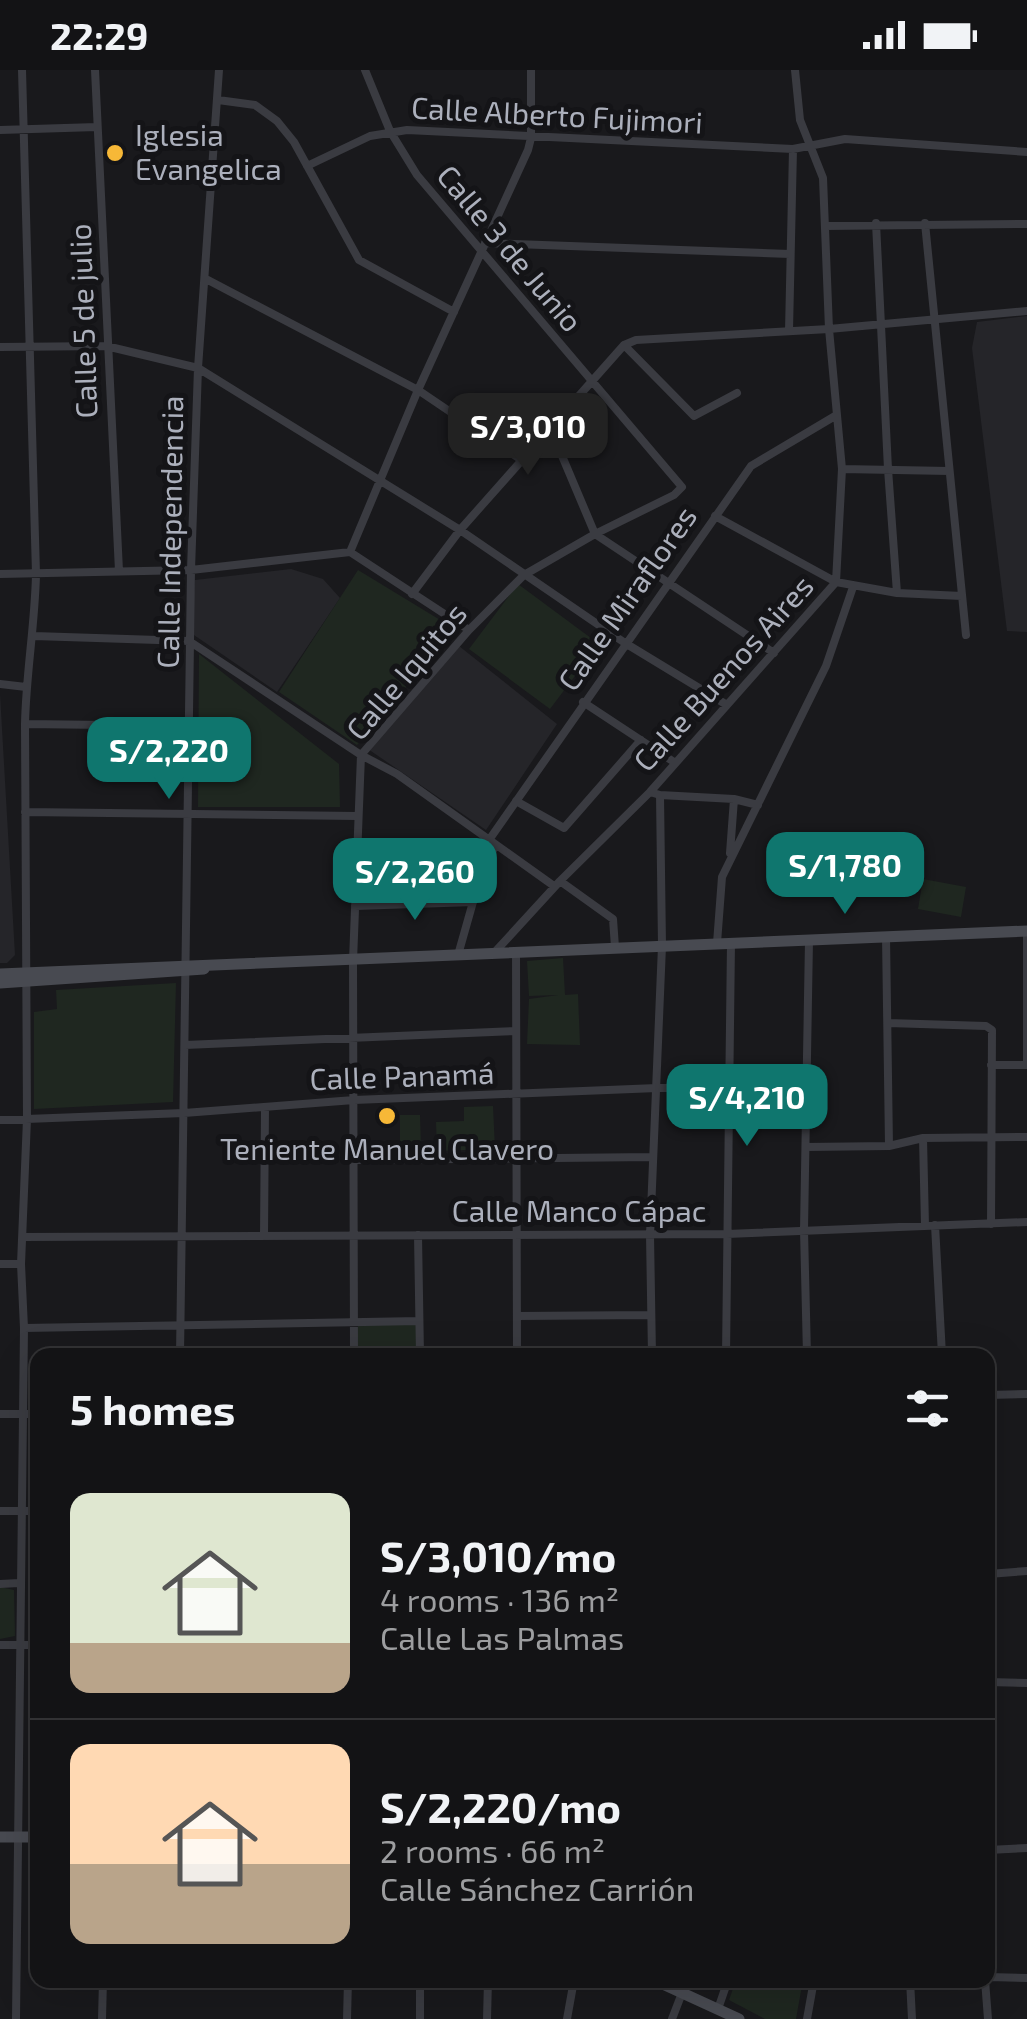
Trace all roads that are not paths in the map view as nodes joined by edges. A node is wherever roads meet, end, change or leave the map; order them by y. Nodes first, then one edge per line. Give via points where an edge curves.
1 (22, 70) edge
2 (95, 70) edge
3 (219, 70) edge
4 (365, 70) edge
5 (531, 70) edge
6 (795, 70) edge
7 (218, 100) junction
8 (98, 128) junction
9 (0, 130) edge
10 (22, 130) junction
11 (390, 131) junction
12 (531, 138) junction
13 (812, 146) junction
14 (793, 149) junction
15 (1027, 152) edge
16 (308, 166) junction
17 (876, 223) junction
18 (925, 223) junction
19 (1027, 224) edge
20 (825, 226) junction
21 (485, 243) junction
22 (482, 254) junction
23 (790, 254) junction
24 (206, 279) junction
25 (1027, 310) edge
26 (454, 312) junction
27 (934, 319) junction
28 (880, 324) junction
29 (828, 328) junction
30 (789, 331) junction
31 (624, 345) junction
32 (0, 346) edge
33 (30, 346) junction
34 (106, 346) junction
35 (198, 368) junction
36 (589, 381) junction
37 (418, 390) junction
38 (737, 392) dead end
39 (835, 416) junction
40 (545, 430) junction
41 (520, 459) junction
42 (842, 468) junction
43 (888, 469) junction
44 (950, 471) junction
45 (379, 480) junction
46 (682, 487) joint
47 (715, 516) junction
48 (460, 530) junction
49 (595, 534) junction
50 (350, 552) junction
51 (191, 570) junction
52 (119, 571) junction
53 (0, 574) edge
54 (36, 574) junction
55 (524, 575) junction
56 (836, 582) junction
57 (667, 585) junction
58 (853, 587) junction
59 (898, 593) junction
60 (412, 594) junction
61 (962, 596) junction
62 (469, 630) junction
63 (966, 635) dead end
64 (34, 636) junction
65 (189, 641) junction
66 (625, 643) junction
67 (774, 653) junction
68 (0, 684) edge
69 (26, 687) junction
70 (584, 702) junction
71 (727, 706) junction
72 (26, 724) junction
73 (190, 726) junction
74 (640, 740) junction
75 (361, 755) junction
76 (674, 762) junction
77 (655, 793) junction
78 (734, 799) junction
79 (516, 800) junction
80 (758, 806) junction
81 (24, 812) junction
82 (187, 815) junction
83 (357, 816) junction
84 (492, 843) junction
85 (730, 857) junction
86 (557, 884) junction
87 (473, 902) junction
88 (355, 906) junction
89 (1027, 931) edge
90 (886, 935) junction
91 (809, 939) junction
92 (724, 942) junction
93 (662, 946) junction
94 (615, 947) junction
95 (516, 952) junction
96 (494, 953) junction
97 (458, 955) junction
98 (353, 961) junction
99 (186, 968) junction
100 (0, 974) edge
101 (26, 977) junction
102 (0, 984) edge
103 (888, 1022) junction
104 (516, 1031) junction
105 (354, 1038) junction
106 (185, 1045) junction
107 (1027, 1065) edge
108 (991, 1066) junction
109 (729, 1087) junction
110 (656, 1088) junction
111 (806, 1088) junction
112 (516, 1095) junction
113 (354, 1100) junction
114 (264, 1107) junction
115 (184, 1112) junction
116 (27, 1119) junction
117 (0, 1120) edge
118 (1027, 1136) edge
119 (991, 1137) junction
120 (923, 1138) junction
121 (889, 1146) junction
122 (806, 1148) junction
123 (653, 1157) junction
124 (516, 1158) junction
125 (354, 1160) junction
126 (1027, 1222) edge
127 (992, 1224) junction
128 (930, 1225) junction
129 (804, 1230) junction
130 (516, 1234) junction
131 (727, 1234) junction
132 (418, 1235) junction
133 (650, 1235) junction
134 (182, 1236) junction
135 (264, 1236) junction
136 (354, 1236) junction
137 (23, 1237) junction
138 (0, 1264) edge
139 (21, 1264) junction
140 (517, 1316) junction
141 (650, 1316) junction
142 (419, 1321) junction
143 (354, 1323) junction
144 (180, 1324) junction
145 (24, 1328) junction
146 (180, 1348) edge
147 (354, 1348) edge
148 (420, 1348) edge
149 (516, 1348) edge
150 (652, 1348) edge
151 (726, 1348) edge
152 (807, 1348) edge
153 (941, 1348) edge
154 (1027, 1394) edge
155 (995, 1395) edge
156 (0, 1414) edge
157 (22, 1414) junction
158 (30, 1414) edge
159 (30, 1510) edge
160 (0, 1511) edge
161 (20, 1511) junction
162 (1027, 1571) edge
163 (995, 1573) edge
164 (19, 1583) junction
165 (0, 1584) edge
166 (0, 1645) edge
167 (21, 1645) junction
168 (30, 1645) edge
169 (995, 1682) edge
170 (1027, 1683) edge
171 (0, 1837) edge
172 (19, 1837) junction
173 (30, 1837) edge
174 (1027, 1848) edge
175 (995, 1850) edge
176 (995, 1978) edge
177 (1027, 1978) edge
178 (103, 1988) edge
179 (348, 1988) edge
180 (420, 1988) edge
181 (488, 1988) edge
182 (572, 1988) edge
183 (682, 1988) edge
184 (686, 1988) edge
185 (725, 1988) edge
186 (813, 1988) edge
187 (910, 1988) edge
188 (986, 1988) edge
189 (718, 2009) junction
190 (16, 2019) edge
191 (102, 2019) edge
192 (347, 2019) edge
193 (420, 2019) edge
194 (487, 2019) edge
195 (566, 2019) edge
196 (672, 2019) edge
197 (739, 2019) edge
198 (807, 2019) edge
199 (912, 2019) edge
200 (988, 2019) edge

1 - 10 street
2 - 8 street, Calle 5 de julio
3 - 7 street, Calle Independencia
4 - 11 street, Calle 3 de Junio
5 - 12 street
6 - 13 street, Calle Buenos Aires via 800,120
7 - 16 street via 254,104 268,113
7 - 24 street, Calle Independencia
8 - 10 street
8 - 34 street, Calle 5 de julio
9 - 10 street
10 - 33 street
11 - 12 street, Calle Alberto Fujimori
11 - 16 street, Calle Alberto Fujimori
11 - 22 street, Calle 3 de Junio
12 - 14 street, Calle Alberto Fujimori
12 - 21 street
13 - 14 street, Calle Alberto Fujimori
13 - 15 street, Calle Alberto Fujimori via 844,140
13 - 20 street, Calle Buenos Aires via 823,178
14 - 23 street
16 - 26 street via 359,260
17 - 18 street
17 - 20 street
17 - 28 street
18 - 19 street
18 - 27 street
20 - 29 street, Calle Buenos Aires
21 - 22 street
21 - 23 street
22 - 26 street
22 - 36 street, Calle 3 de Junio
23 - 30 street
24 - 35 street, Calle Independencia
24 - 37 street
25 - 27 street
26 - 37 street
27 - 28 street
27 - 44 street
28 - 29 street
28 - 43 street
29 - 30 street
29 - 39 street, Calle Buenos Aires
30 - 31 street
31 - 36 street
31 - 38 street via 694,416
32 - 33 street
33 - 34 street
33 - 54 street
34 - 35 street
34 - 52 street, Calle 5 de julio
35 - 45 street
35 - 51 street, Calle Independencia
36 - 40 street
36 - 46 street, Calle 3 de Junio
37 - 41 street
37 - 45 street
39 - 42 street, Calle Buenos Aires
39 - 47 street, Calle Miraflores via 750,466
40 - 41 street
40 - 49 street
41 - 48 street
42 - 43 street
42 - 56 street, Calle Buenos Aires
43 - 44 street
43 - 59 street
44 - 61 street
45 - 48 street
45 - 50 street
46 - 49 street, Calle Iquitos
47 - 56 street
47 - 57 street, Calle Miraflores
48 - 55 street
48 - 60 street
49 - 55 street, Calle Iquitos
49 - 57 street
50 - 51 street
50 - 60 street
51 - 52 street
51 - 65 street, Calle Independencia
52 - 54 street
53 - 54 street
54 - 64 street
55 - 62 street, Calle Iquitos
55 - 66 street
56 - 58 street
56 - 67 street, Calle Buenos Aires
57 - 66 street, Calle Miraflores
57 - 67 street
58 - 59 street
58 - 80 street via 826,666
59 - 61 street
60 - 62 street
61 - 63 street
62 - 75 street, Calle Iquitos
64 - 65 street
64 - 69 street
65 - 73 street, Calle Independencia
65 - 75 street
66 - 70 street, Calle Miraflores
66 - 71 street
67 - 71 street, Calle Buenos Aires
68 - 69 street
69 - 72 street
70 - 74 street
70 - 79 street, Calle Miraflores
71 - 76 street, Calle Buenos Aires
72 - 73 street
72 - 81 street
73 - 82 street, Calle Independencia
74 - 76 street
74 - 79 street via 564,828
75 - 83 street, Calle Iquitos
75 - 84 street
76 - 77 street, Calle Buenos Aires
77 - 78 street
77 - 86 street, Calle Buenos Aires
77 - 93 street
78 - 80 street
78 - 85 street
79 - 84 street, Calle Miraflores
80 - 85 street
81 - 82 street
81 - 101 street
82 - 83 street
82 - 99 street, Calle Independencia
83 - 88 street, Calle Iquitos
84 - 86 street
84 - 87 street, Calle Miraflores
85 - 92 street via 722,877
86 - 94 street via 613,919
86 - 96 street, Calle Buenos Aires
87 - 88 street
87 - 97 street, Calle Miraflores
88 - 98 street, Calle Iquitos
89 - 90 main road
89 - 107 street
90 - 91 main road
90 - 103 street
91 - 92 main road
91 - 111 street
92 - 93 main road
92 - 109 street
93 - 94 main road
93 - 110 street
94 - 95 main road
95 - 96 main road
95 - 104 street
96 - 97 main road
97 - 98 main road
98 - 99 main road
98 - 105 street, Calle Iquitos
99 - 101 main road
99 - 106 street, Calle Independencia
100 - 101 main road
101 - 102 main road
101 - 116 street
103 - 108 street via 986,1026 992,1030
103 - 121 street
104 - 105 street
104 - 112 street
105 - 106 street
105 - 113 street, Calle Iquitos
106 - 115 street, Calle Independencia
107 - 108 street
108 - 119 street
109 - 110 street, Calle Panamá
109 - 111 street, Calle Panamá
109 - 131 street
110 - 112 street, Calle Panamá
110 - 123 street
111 - 122 street
112 - 113 street, Calle Panamá
112 - 124 street
113 - 114 street, Calle Panamá
113 - 125 street, Calle Iquitos
114 - 115 street, Calle Panamá
114 - 135 street
115 - 116 street, Calle Panamá
115 - 134 street, Calle Independencia
116 - 117 street, Calle Panamá
116 - 137 street
118 - 119 street
119 - 120 street
119 - 127 street
120 - 121 street
120 - 128 street
121 - 122 street
122 - 129 street
123 - 124 street
123 - 133 street
124 - 125 street
124 - 130 street
125 - 136 street, Calle Iquitos
126 - 127 street, Calle Manco Cápac
127 - 128 street, Calle Manco Cápac
128 - 129 street, Calle Manco Cápac
128 - 153 street
129 - 131 street, Calle Manco Cápac
129 - 152 street
130 - 132 street, Calle Manco Cápac
130 - 133 street, Calle Manco Cápac
130 - 140 street
131 - 133 street, Calle Manco Cápac
131 - 151 street
132 - 136 street, Calle Manco Cápac
132 - 142 street
133 - 141 street
134 - 135 street, Calle Manco Cápac
134 - 137 street, Calle Manco Cápac
134 - 144 street, Calle Independencia
135 - 136 street, Calle Manco Cápac
136 - 143 street, Calle Iquitos
137 - 139 street
138 - 139 street
139 - 145 street
140 - 141 street
140 - 149 street
141 - 150 street
142 - 143 street
142 - 148 street
143 - 144 street
143 - 147 street, Calle Iquitos
144 - 145 street
144 - 146 street, Calle Independencia
145 - 157 street
154 - 155 street
156 - 157 street
157 - 158 street
157 - 161 street
159 - 161 street
160 - 161 street
161 - 164 street
162 - 163 street
164 - 165 street
164 - 167 street
166 - 167 street
167 - 168 street
167 - 172 street
169 - 170 street
171 - 172 main road
172 - 173 main road
172 - 190 street
174 - 175 street
176 - 177 street
178 - 191 street
179 - 192 street
180 - 193 street
181 - 194 street
182 - 195 street
183 - 196 street
184 - 189 main road
185 - 189 street
186 - 198 street
187 - 199 street
188 - 200 street
189 - 197 main road

